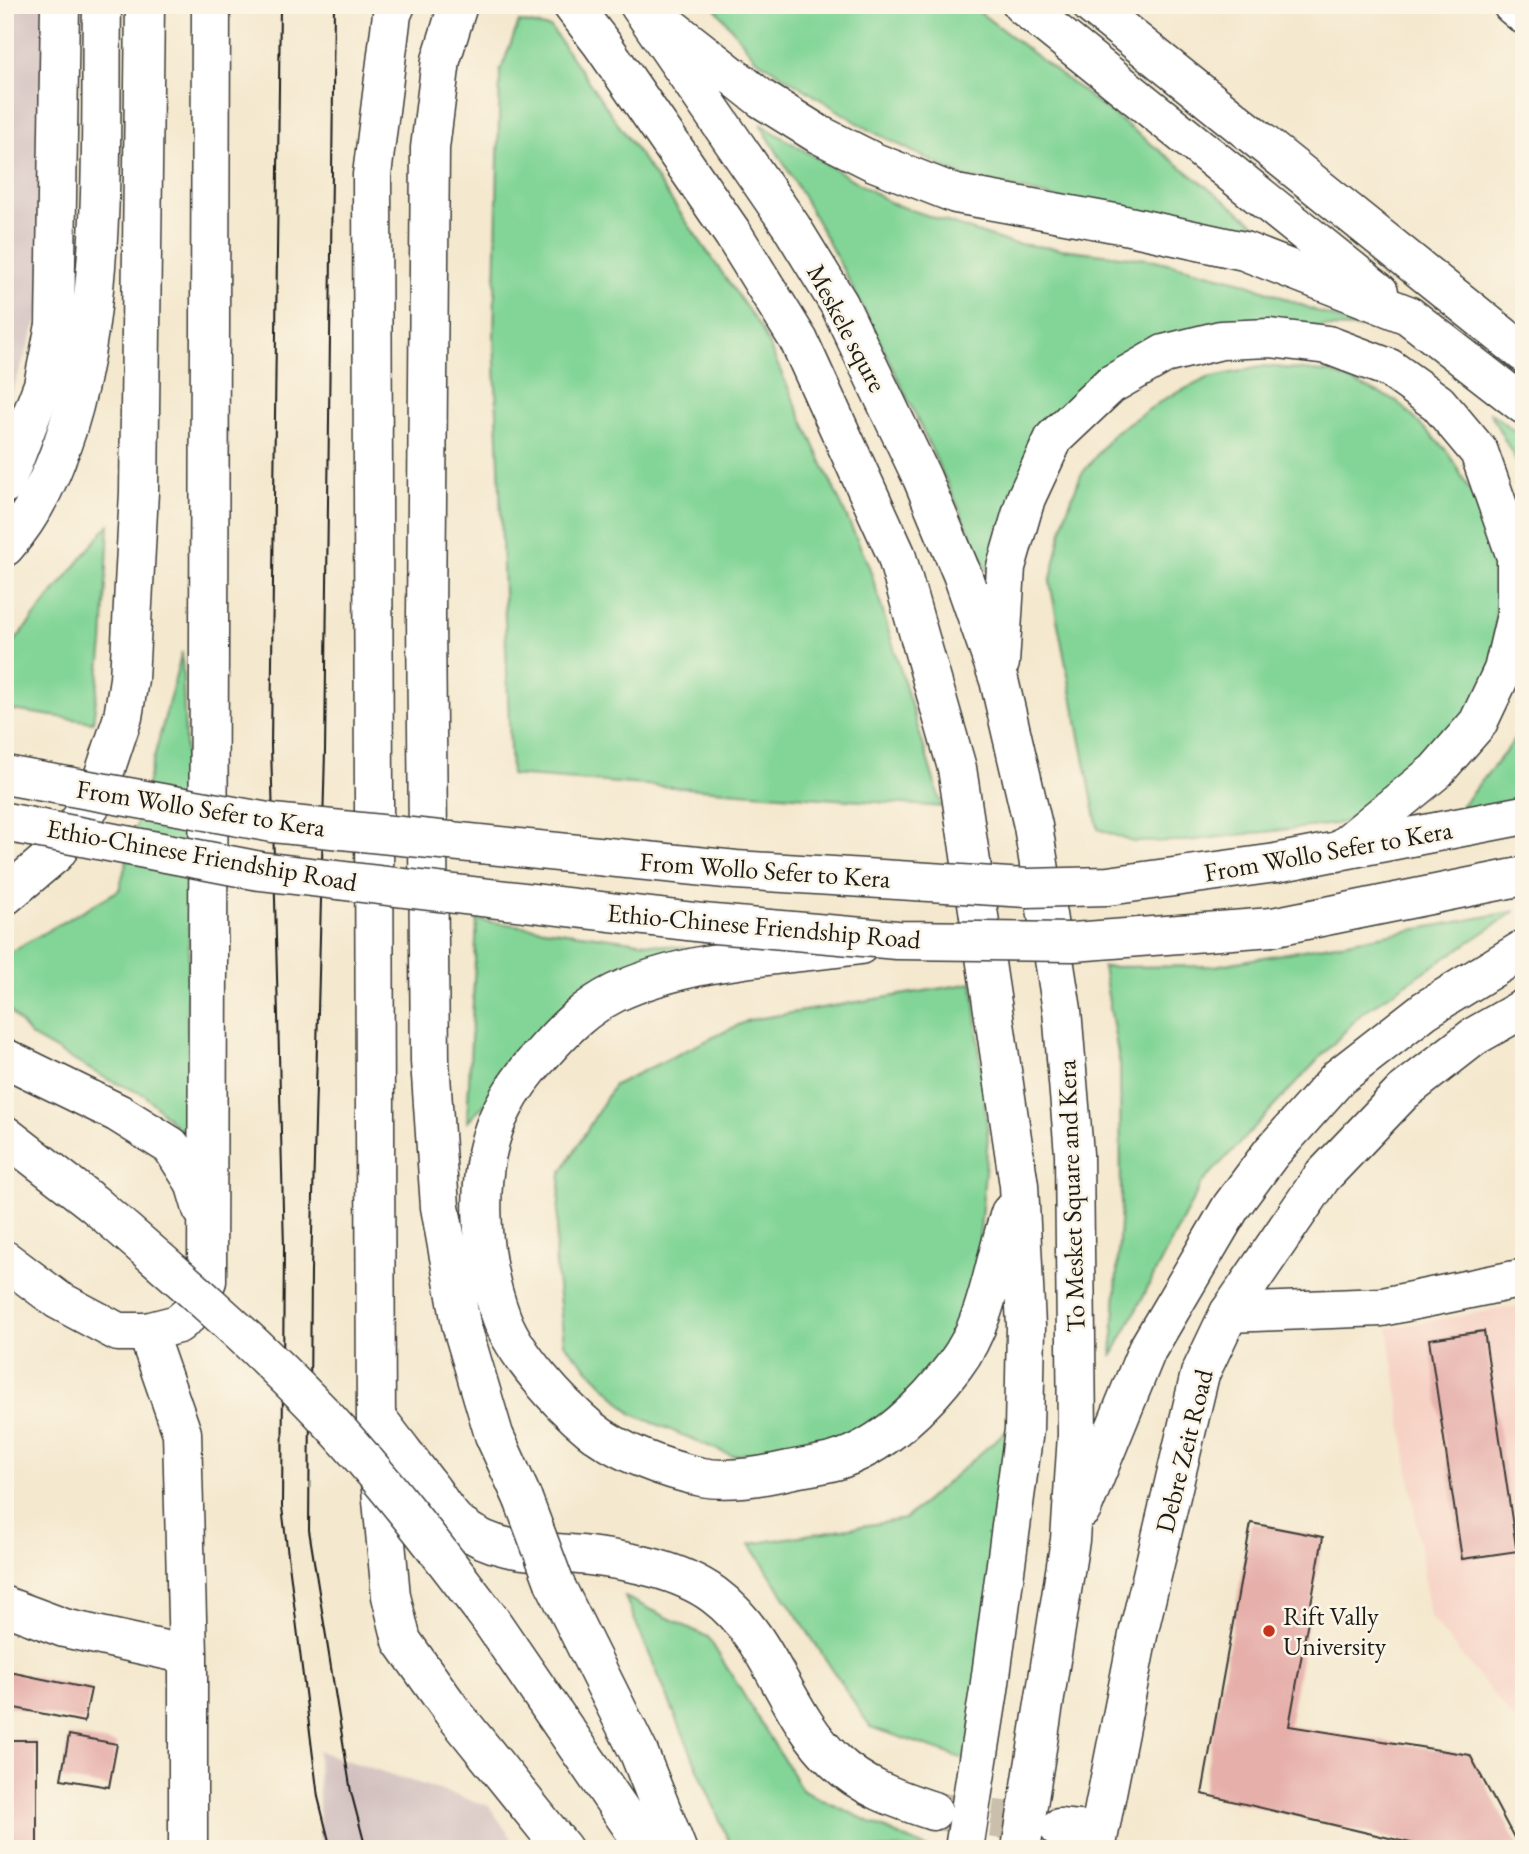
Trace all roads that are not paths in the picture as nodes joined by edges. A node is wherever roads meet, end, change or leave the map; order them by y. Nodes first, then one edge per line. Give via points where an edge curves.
1 (60, 5) edge
2 (102, 5) edge
3 (145, 5) edge
4 (211, 5) edge
5 (396, 5) edge
6 (458, 5) edge
7 (572, 5) edge
8 (641, 5) edge
9 (1022, 5) edge
10 (1091, 5) edge
11 (1512, 5) edge
12 (1524, 15) edge
13 (1408, 315) junction
14 (1524, 353) edge
15 (1524, 405) edge
16 (5, 484) edge
17 (5, 547) edge
18 (999, 680) junction
19 (5, 775) edge
20 (1524, 815) edge
21 (5, 822) edge
22 (1337, 852) junction
23 (1524, 876) edge
24 (5, 896) edge
25 (897, 940) junction
26 (1524, 948) edge
27 (1524, 1008) edge
28 (5, 1058) edge
29 (5, 1135) edge
30 (1019, 1185) junction
31 (208, 1228) junction
32 (5, 1261) edge
33 (1524, 1278) edge
34 (1229, 1313) junction
35 (147, 1332) junction
36 (377, 1418) junction
37 (1070, 1540) junction
38 (5, 1606) edge
39 (188, 1655) junction
40 (933, 1811) tunnel mouth
41 (1059, 1828) tunnel mouth
42 (1097, 1840) edge
43 (188, 1849) edge
44 (563, 1849) edge
45 (647, 1849) edge
46 (677, 1849) edge
47 (964, 1849) edge
48 (1021, 1849) edge

1 - 16 main road via 55,326 43,385
2 - 17 main road via 98,204 89,341 73,415 45,486
3 - 24 main road via 139,492 129,679 123,717 96,798 55,855
4 - 31 main road
5 - 36 main road via 372,175
6 - 46 main road, bridge via 441,60 430,148 426,616 430,1061 440,1207 461,1324 494,1435 554,1582 639,1753
7 - 30 main road via 733,234 799,341 896,554 957,768
8 - 13 main road via 762,99 874,162 956,194 1244,251
8 - 18 main road, Meskele squre via 839,304 945,530
9 - 13 main road
10 - 14 main road
11 - 12 main road
13 - 15 main road
18 - 22 main road via 1006,567 1026,498 1055,438 1110,386 1164,354 1221,340 1270,338 1328,345 1389,368 1438,403 1479,452 1516,557 1516,615 1503,670 1478,723 1436,771
18 - 37 main road, To Mesket Square and Kera via 1033,826 1062,1010 1074,1154 1076,1435
19 - 22 main road, From Wollo Sefer to Kera, bridge via 273,823 736,870 1027,888 1108,886
20 - 22 main road, From Wollo Sefer to Kera
21 - 25 main road, Ethio-Chinese Friendship Road, bridge via 260,871 703,923
23 - 25 main road, Ethio-Chinese Friendship Road, bridge via 1272,927 1073,942
25 - 30 main road, bridge via 681,971 615,993 570,1022 531,1065 502,1110 489,1151 481,1215 488,1270 502,1321 529,1363 592,1431 652,1463 705,1478 765,1475 838,1460 884,1436 911,1414 956,1364 985,1303
26 - 37 main road via 1425,1010 1339,1077 1271,1153 1231,1207 1147,1350
27 - 34 main road, Debre Zeit Road via 1475,1036 1404,1091 1322,1177
28 - 31 main road via 171,1146 194,1182
29 - 45 main road, bridge via 94,1204 215,1309 322,1413 422,1529 489,1618
30 - 47 main road via 1026,1326 1024,1430
31 - 35 main road via 207,1281 192,1312 178,1324
32 - 35 main road via 58,1300 118,1332
33 - 34 main road via 1382,1307
34 - 42 main road, Debre Zeit Road via 1200,1374 1139,1630
35 - 39 main road via 182,1433
36 - 40 main road via 442,1506 479,1538 503,1549 588,1556 651,1568 690,1580 714,1595 748,1625 808,1729 835,1761 877,1792
36 - 44 main road via 391,1596 402,1641
37 - 48 main road, To Mesket Square and Kera
38 - 39 main road via 64,1628
39 - 43 main road
41 - 42 main road

